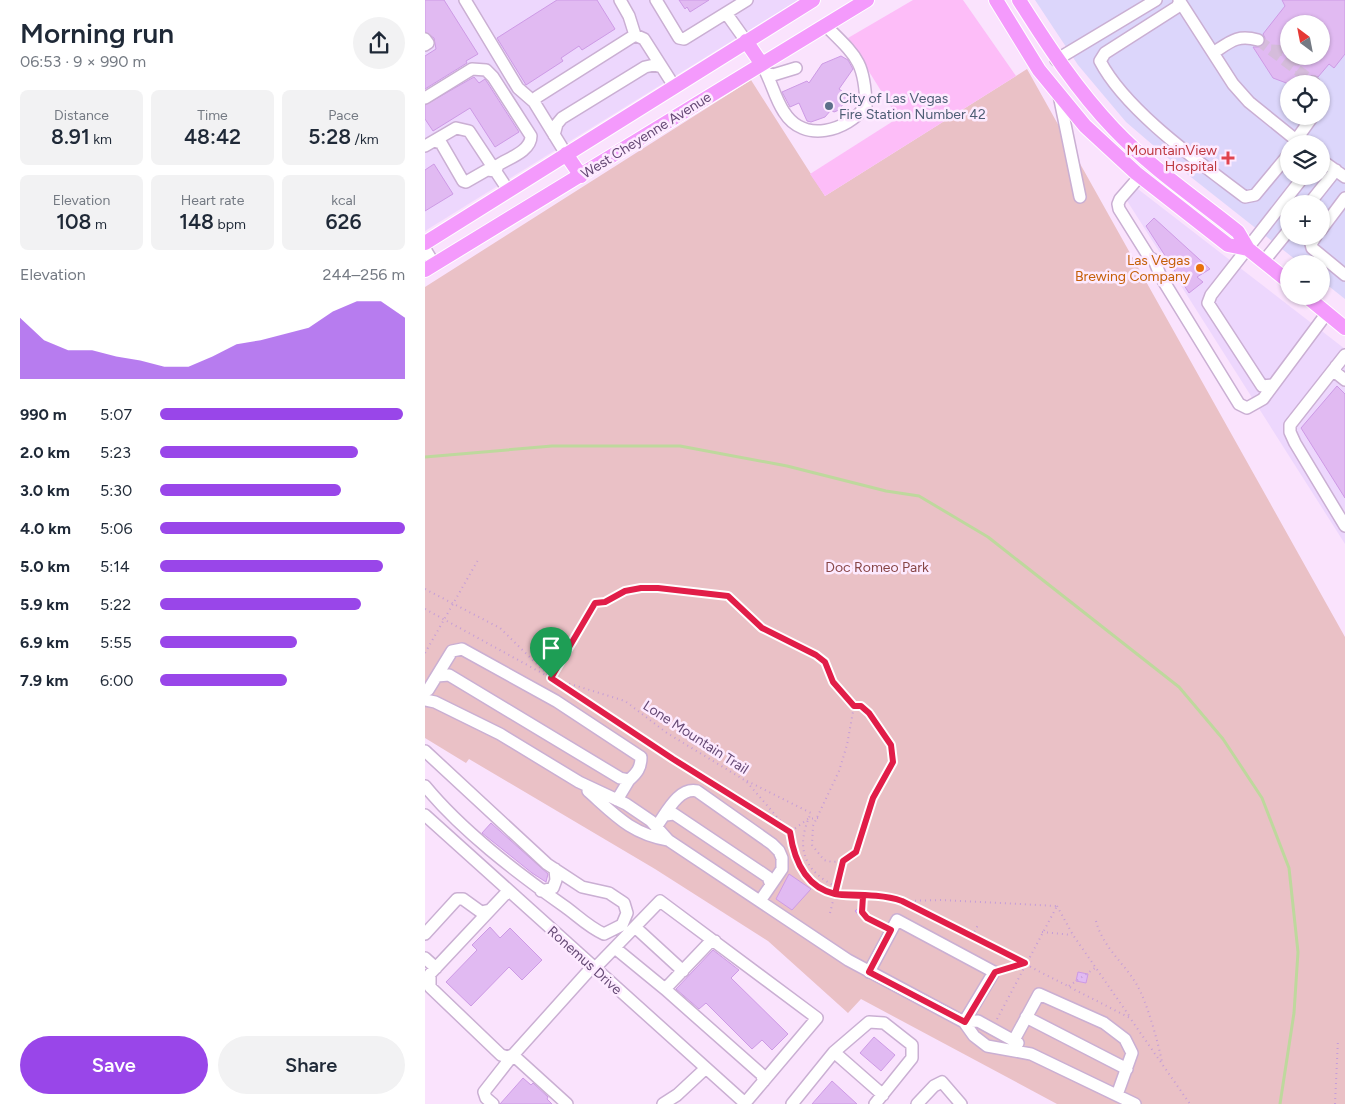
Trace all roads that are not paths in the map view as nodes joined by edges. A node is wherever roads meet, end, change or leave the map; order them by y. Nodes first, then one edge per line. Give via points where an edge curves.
1 (465, 0) edge
2 (620, 0) edge
3 (656, 0) edge
4 (747, 0) edge
5 (813, 0) edge
6 (867, 0) edge
7 (996, 0) edge
8 (1019, 0) edge
9 (1156, 0) edge
10 (1180, 0) edge
11 (726, 13) junction
12 (825, 25) junction
13 (635, 35) junction
14 (425, 39) edge
15 (1258, 40) tunnel mouth
16 (746, 42) junction
17 (425, 45) edge
18 (1213, 54) junction
19 (1057, 60) junction
20 (662, 67) junction
21 (764, 68) junction
22 (796, 68) dead end
23 (674, 86) junction
24 (1059, 95) junction
25 (425, 98) edge
26 (534, 102) junction
27 (554, 135) junction
28 (1289, 135) edge
29 (430, 143) edge
30 (566, 154) junction
31 (1280, 165) edge
32 (1330, 166) edge
33 (1335, 170) junction
34 (496, 171) junction
35 (581, 176) junction
36 (1140, 176) junction
37 (1345, 177) edge
38 (1298, 185) edge
39 (508, 190) junction
40 (1316, 195) edge
41 (1080, 197) dead end
42 (1345, 198) edge
43 (1330, 218) edge
44 (1280, 242) edge
45 (425, 243) edge
46 (1311, 245) edge
47 (1248, 249) junction
48 (425, 250) edge
49 (1264, 262) junction
50 (430, 267) edge
51 (1280, 275) edge
52 (1345, 275) edge
53 (1317, 305) edge
54 (1327, 313) junction
55 (1345, 328) edge
56 (1345, 354) edge
57 (1336, 366) junction
58 (1345, 380) edge
59 (1273, 385) junction
60 (1345, 526) edge
61 (437, 676) junction
62 (428, 695) edge
63 (425, 751) edge
64 (629, 780) junction
65 (579, 782) junction
66 (425, 786) edge
67 (617, 800) junction
68 (666, 814) junction
69 (425, 815) edge
70 (656, 827) junction
71 (667, 840) junction
72 (555, 869) junction
73 (771, 885) junction
74 (508, 891) junction
75 (541, 891) junction
76 (760, 901) junction
77 (490, 910) junction
78 (635, 927) junction
79 (425, 934) edge
80 (715, 941) junction
81 (615, 948) junction
82 (425, 958) edge
83 (594, 967) junction
84 (436, 968) junction
85 (683, 971) junction
86 (869, 972) junction
87 (665, 989) junction
88 (1026, 1017) junction
89 (965, 1022) junction
90 (1014, 1040) junction
91 (834, 1052) junction
92 (513, 1054) junction
93 (1031, 1054) junction
94 (706, 1068) junction
95 (1127, 1069) junction
96 (764, 1081) junction
97 (883, 1095) junction
98 (1117, 1095) junction
99 (681, 1100) edge
100 (486, 1101) edge
101 (567, 1104) edge
102 (663, 1104) edge
103 (746, 1104) edge
104 (791, 1104) edge
105 (875, 1104) edge
106 (917, 1104) edge
107 (961, 1104) edge
108 (1135, 1104) edge

1 - 26 street via 518,88
2 - 13 street
3 - 11 street via 679,38 684,39
4 - 11 street
5 - 16 main road, West Cheyenne Avenue
6 - 12 main road, West Cheyenne Avenue
7 - 24 main road via 1039,70
8 - 19 main road
9 - 19 street
10 - 18 street
10 - 31 street via 1177,7 1101,56 1106,72 1170,139 1245,197 1255,195
11 - 16 street
12 - 21 main road, West Cheyenne Avenue
12 - 21 street via 853,51 863,70 866,106 857,118 831,130 804,128 783,112
13 - 20 street via 644,39
13 - 26 street
14 - 17 street via 428,43
15 - 18 street via 1238,38
16 - 21 main road
16 - 23 main road, West Cheyenne Avenue
18 - 28 street via 1249,102
19 - 47 main road via 1114,129 1238,232
20 - 23 street
20 - 27 street via 645,67 571,113 557,124
21 - 22 street via 773,75
21 - 35 main road, West Cheyenne Avenue
23 - 30 main road, West Cheyenne Avenue
24 - 36 main road via 1085,126
24 - 41 street
25 - 34 street via 472,69 486,70 493,77 531,136 527,147 497,165
26 - 27 street
27 - 30 street
29 - 34 street via 441,143 463,181 487,170
29 - 34 street via 456,128 462,128 469,131
30 - 35 main road
30 - 39 main road, West Cheyenne Avenue
32 - 33 street
33 - 37 street
33 - 40 street
34 - 39 street
35 - 50 main road, West Cheyenne Avenue
36 - 47 main road via 1228,245
36 - 59 street via 1120,199 1119,209 1239,404 1247,408 1263,399
38 - 47 street
39 - 45 main road, West Cheyenne Avenue
42 - 43 street
44 - 49 street
46 - 52 street
47 - 49 main road
47 - 59 street via 1208,303 1262,386
48 - 50 street
49 - 51 main road
53 - 54 main road
54 - 55 main road
54 - 59 street
56 - 57 street
57 - 58 street via 1335,372
57 - 60 street via 1290,425 1290,432
61 - 62 street
61 - 64 street via 449,675 620,778
61 - 64 street via 452,651 462,649 556,701 641,757 638,772
62 - 65 street
63 - 72 street
64 - 67 street
65 - 67 street
65 - 71 street via 628,826 649,837
66 - 75 street via 478,838
67 - 70 street
68 - 70 street
68 - 73 street via 674,814 768,877
68 - 73 street via 682,792 697,791 779,850 782,869
69 - 74 street, Ronemus Drive
70 - 71 street
71 - 76 street
72 - 75 street via 553,888
72 - 75 street via 582,887 624,902 627,913 622,925 604,934
73 - 76 street
74 - 77 street
74 - 83 street, Ronemus Drive
76 - 86 street
77 - 79 street via 481,912 457,898
77 - 84 street
78 - 80 street via 660,901
78 - 81 street
78 - 85 street
80 - 85 street via 709,943
80 - 96 street via 817,1018
81 - 83 street
81 - 87 street
82 - 84 street
83 - 92 street
83 - 94 street, Ronemus Drive
84 - 92 street via 429,980 430,987 501,1055
85 - 87 street
86 - 89 street
86 - 89 street via 897,920 995,972
87 - 96 street via 761,1074
88 - 90 street
88 - 95 street
88 - 95 street via 1039,994 1104,1023 1129,1045 1132,1052
89 - 90 street via 978,1021
89 - 93 street via 974,1036 987,1046
90 - 93 street
91 - 97 street
91 - 97 street via 869,1022 884,1023 912,1045 912,1058
91 - 104 street
92 - 100 street via 484,1092
92 - 101 street
93 - 98 street
94 - 99 street
94 - 103 street, Ronemus Drive
95 - 98 street
96 - 103 street
97 - 105 street
98 - 108 street
99 - 102 street
106 - 107 street via 942,1082

